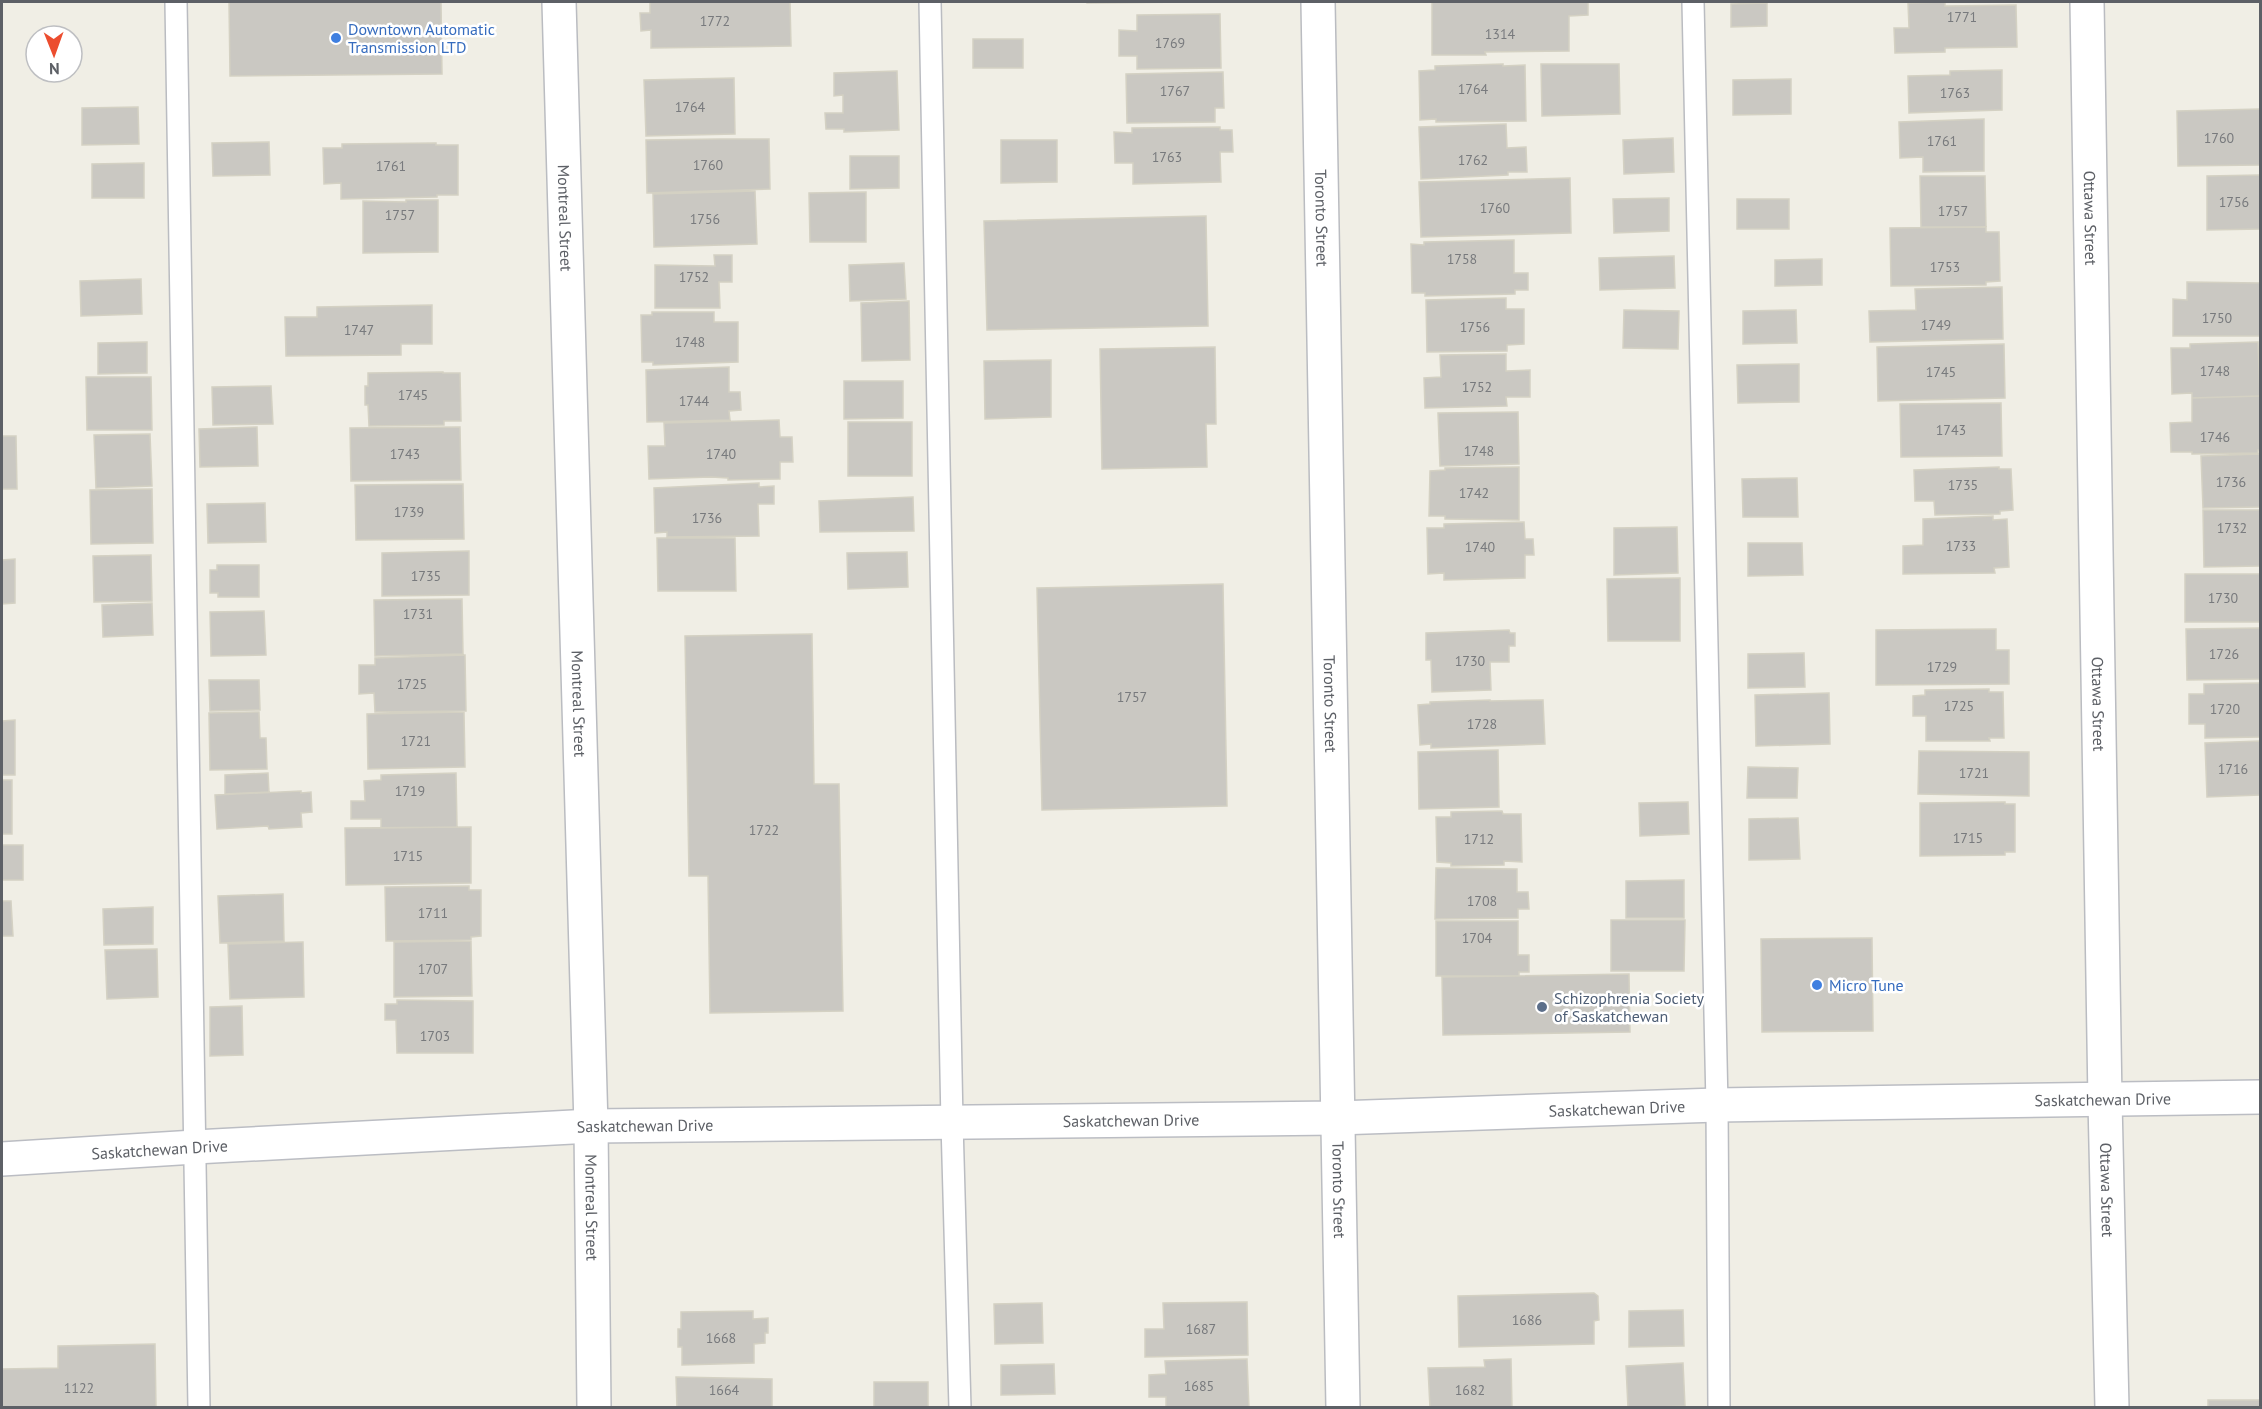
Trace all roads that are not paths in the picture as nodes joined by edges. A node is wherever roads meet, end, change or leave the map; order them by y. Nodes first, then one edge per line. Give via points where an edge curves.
1 (176, 2) edge
2 (559, 2) edge
3 (930, 2) edge
4 (1318, 2) edge
5 (1693, 2) edge
6 (2087, 2) edge
7 (2260, 1097) edge
8 (2105, 1101) junction
9 (1717, 1105) junction
10 (1337, 1118) junction
11 (952, 1123) junction
12 (591, 1126) junction
13 (195, 1147) junction
14 (2, 1159) edge
15 (199, 1407) edge
16 (594, 1407) edge
17 (960, 1407) edge
18 (1344, 1407) edge
19 (1719, 1407) edge
20 (2112, 1407) edge

1 - 13 lane
2 - 12 street, Montreal Street
3 - 11 lane
4 - 10 street, Toronto Street
5 - 9 lane
6 - 8 street, Ottawa Street
7 - 8 street, Saskatchewan Drive
8 - 9 street, Saskatchewan Drive
8 - 20 street, Ottawa Street
9 - 10 street, Saskatchewan Drive
9 - 19 lane
10 - 11 street, Saskatchewan Drive
10 - 18 street, Toronto Street
11 - 12 street, Saskatchewan Drive
11 - 17 lane
12 - 13 street, Saskatchewan Drive
12 - 16 street, Montreal Street
13 - 14 street, Saskatchewan Drive
13 - 15 lane

